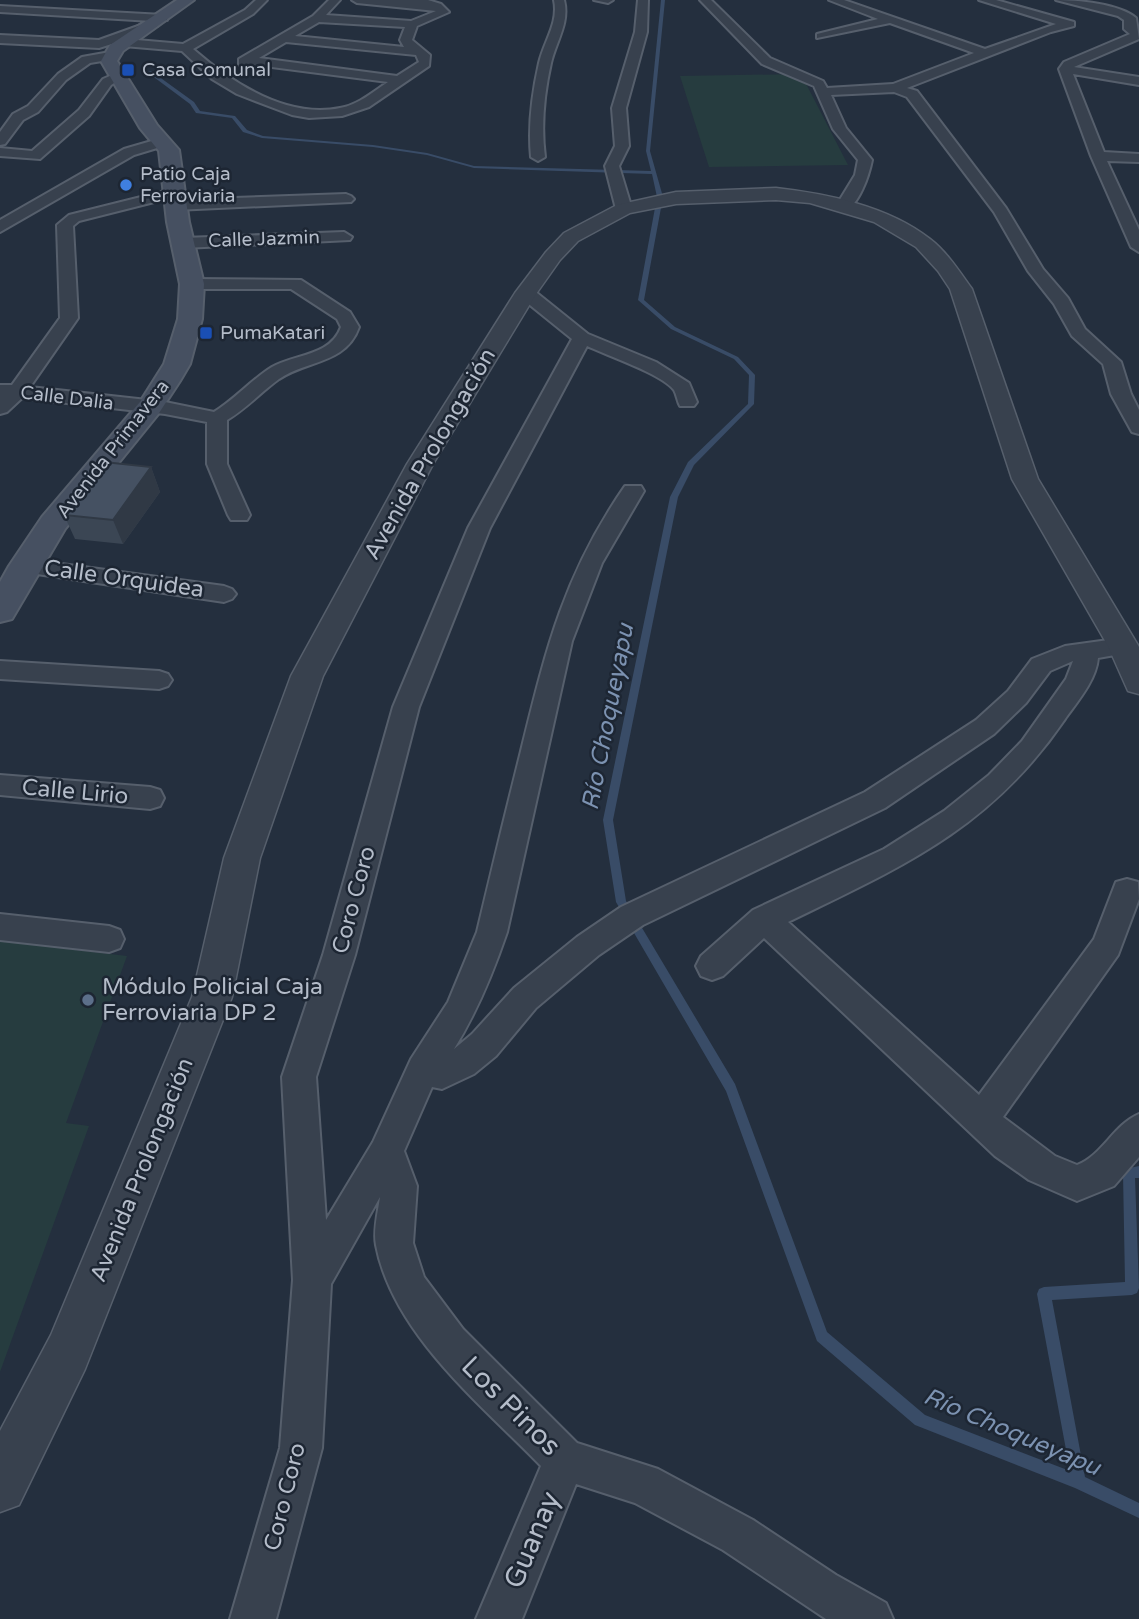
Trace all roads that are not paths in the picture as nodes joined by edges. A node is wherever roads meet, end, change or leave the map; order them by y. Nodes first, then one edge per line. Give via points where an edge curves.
1 (187, 0) edge
2 (262, 0) edge
3 (335, 0) edge
4 (357, 0) edge
5 (416, 0) edge
6 (559, 0) edge
7 (599, 0) edge
8 (608, 0) edge
9 (643, 0) edge
10 (705, 0) edge
11 (834, 0) edge
12 (984, 0) edge
13 (1061, 0) edge
14 (454, 3) dead end
15 (0, 9) edge
16 (440, 9) junction
17 (317, 18) junction
18 (890, 20) junction
19 (158, 21) junction
20 (412, 24) junction
21 (1139, 35) edge
22 (821, 36) dead end
23 (284, 38) junction
24 (0, 39) edge
25 (124, 42) junction
26 (1080, 45) dead end
27 (185, 48) junction
28 (0, 49) edge
29 (1098, 51) junction
30 (418, 52) junction
31 (986, 53) junction
32 (110, 56) junction
33 (248, 60) junction
34 (1065, 69) junction
35 (119, 76) junction
36 (216, 76) junction
37 (399, 80) junction
38 (1139, 81) edge
39 (895, 88) junction
40 (821, 92) junction
41 (0, 141) edge
42 (162, 142) junction
43 (0, 152) edge
44 (1098, 156) junction
45 (538, 157) dead end
46 (1139, 158) edge
47 (174, 199) junction
48 (346, 199) dead end
49 (844, 206) junction
50 (632, 207) junction
51 (0, 227) edge
52 (344, 237) dead end
53 (184, 243) junction
54 (1139, 247) edge
55 (192, 285) junction
56 (526, 293) junction
57 (582, 338) junction
58 (8, 391) edge
59 (687, 402) dead end
60 (150, 407) junction
61 (0, 408) edge
62 (217, 418) junction
63 (1139, 428) edge
64 (633, 491) dead end
65 (239, 515) dead end
66 (25, 566) junction
67 (224, 594) dead end
68 (0, 611) edge
69 (1123, 646) junction
70 (1081, 652) junction
71 (0, 670) edge
72 (159, 680) dead end
73 (1139, 682) edge
74 (0, 785) edge
75 (150, 798) dead end
76 (1127, 891) dead end
77 (764, 919) junction
78 (0, 927) edge
79 (110, 939) dead end
80 (712, 966) dead end
81 (424, 1070) junction
82 (981, 1120) junction
83 (1139, 1130) edge
84 (385, 1154) junction
85 (312, 1280) junction
86 (565, 1460) junction
87 (0, 1486) edge
88 (253, 1619) edge
89 (499, 1619) edge
90 (870, 1619) edge

1 - 19 main road
2 - 27 street
3 - 17 street
4 - 16 street
5 - 16 street
6 - 45 street via 563,18 552,41 536,118
7 - 8 street
9 - 50 street via 641,32 619,108 622,146 612,166
10 - 40 street via 766,61 819,84
11 - 18 street
12 - 31 street via 1073,28 1047,29
13 - 21 street via 1122,14 1130,18 1130,29
14 - 16 street
15 - 19 street
16 - 20 street
17 - 20 street
17 - 23 street
18 - 22 street
18 - 31 street
19 - 24 street via 99,44
19 - 25 main road
20 - 30 street via 406,40
21 - 29 street
23 - 30 street
23 - 33 street
25 - 27 street
25 - 32 main road
26 - 29 street
27 - 36 street
28 - 32 street
29 - 34 street
30 - 37 street via 425,63
31 - 39 street
32 - 35 main road, Avenida Primavera
32 - 41 street via 86,60 62,77
33 - 36 street
33 - 37 street
34 - 38 street
34 - 44 street
35 - 42 main road, Avenida Primavera
35 - 43 street via 107,82 78,120 35,156
36 - 37 street via 242,91 309,114 342,112 364,104
39 - 40 street
39 - 63 street via 912,94 961,155 1078,332 1112,362 1121,394
40 - 49 street via 840,129 865,160 862,175
42 - 47 main road, Avenida Primavera via 169,150
42 - 51 street via 129,152
44 - 46 street
44 - 54 street
47 - 48 street
47 - 53 main road, Avenida Primavera
47 - 58 street via 74,218 65,225 69,318
49 - 50 street, Avenida Prolongación via 776,194 676,198
49 - 69 street, Avenida Prolongación via 881,218 923,243 961,289 1025,479
50 - 56 street, Avenida Prolongación via 571,237
52 - 53 street, Calle Jazmin
53 - 55 main road, Avenida Primavera
55 - 60 main road, Avenida Primavera via 192,311 177,364
55 - 62 street via 295,284 344,316 351,327 338,348 266,378
56 - 57 street
56 - 87 street, Avenida Prolongación via 420,464 307,676 242,858 212,997 68,1353
57 - 59 street via 668,377 682,387
57 - 85 street, Coro Coro via 479,528 406,708 339,955 299,1077
58 - 60 street, Calle Dalia
58 - 61 street
60 - 62 street, Calle Dalia
60 - 66 main road, Avenida Primavera via 53,524
62 - 65 street via 217,464
64 - 81 street via 600,541 572,604 549,680 492,932 459,1012
66 - 67 street, Calle Orquidea
66 - 68 main road, Avenida Primavera
69 - 70 street
69 - 73 street, Avenida Prolongación
70 - 77 street via 1086,658 1077,682 1031,748 999,782 954,819 894,856
70 - 81 street via 1041,665 1017,697 985,727 875,800 632,916 525,998 463,1063 442,1073
71 - 72 street
74 - 75 street, Calle Lirio
76 - 82 street via 1107,946
77 - 80 street
77 - 82 street
78 - 79 street
81 - 84 street
82 - 83 street via 1042,1168 1077,1183 1101,1173
84 - 85 street
84 - 86 street, Los Pinos via 399,1186 394,1242 408,1288 449,1343
85 - 88 street, Coro Coro via 300,1448
86 - 89 street, Guanay
86 - 90 street, Los Pinos via 643,1484 738,1535

